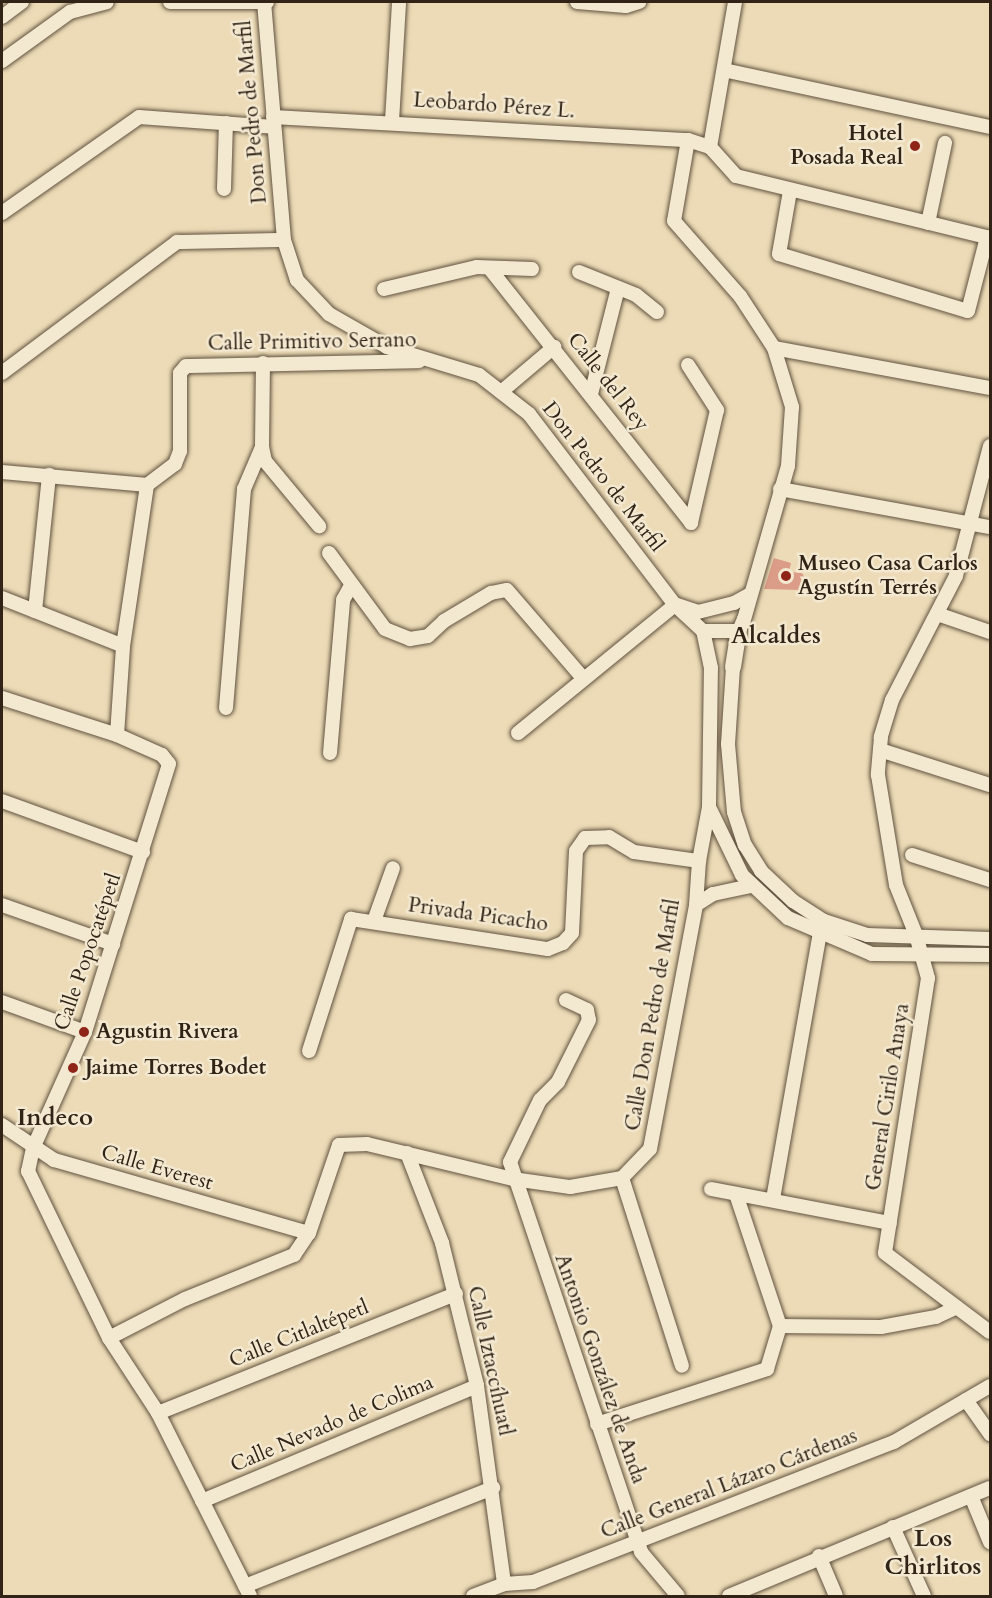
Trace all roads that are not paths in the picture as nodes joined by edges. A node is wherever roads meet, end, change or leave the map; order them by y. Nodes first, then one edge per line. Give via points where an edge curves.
1 (106, 2) edge
2 (170, 2) edge
3 (265, 2) edge
4 (399, 2) edge
5 (577, 2) edge
6 (639, 2) edge
7 (735, 2) edge
8 (16, 3) edge
9 (2, 16) edge
10 (2, 61) edge
11 (724, 70) junction
12 (392, 121) junction
13 (274, 122) junction
14 (226, 123) junction
15 (990, 128) edge
16 (688, 140) junction
17 (945, 142) dead end
18 (710, 147) junction
19 (225, 189) dead end
20 (790, 192) junction
21 (2, 213) edge
22 (928, 224) junction
23 (989, 238) edge
24 (284, 240) junction
25 (490, 269) junction
26 (532, 269) dead end
27 (579, 272) dead end
28 (618, 288) junction
29 (384, 289) dead end
30 (657, 312) dead end
31 (554, 347) junction
32 (774, 348) junction
33 (434, 361) junction
34 (263, 363) junction
35 (688, 365) dead end
36 (2, 373) edge
37 (990, 388) edge
38 (501, 392) junction
39 (591, 394) junction
40 (990, 446) edge
41 (262, 447) junction
42 (2, 472) edge
43 (49, 475) junction
44 (147, 485) junction
45 (780, 489) junction
46 (970, 524) junction
47 (319, 526) dead end
48 (990, 527) edge
49 (329, 553) dead end
50 (352, 584) junction
51 (750, 594) junction
52 (2, 598) edge
53 (675, 604) junction
54 (35, 611) junction
55 (937, 614) junction
56 (703, 631) junction
57 (739, 631) junction
58 (990, 632) edge
59 (123, 646) junction
60 (734, 667) joint
61 (583, 678) junction
62 (2, 698) edge
63 (226, 708) dead end
64 (518, 733) dead end
65 (117, 735) junction
66 (880, 750) junction
67 (330, 753) dead end
68 (990, 785) edge
69 (2, 801) edge
70 (710, 807) junction
71 (143, 852) junction
72 (912, 855) dead end
73 (699, 861) junction
74 (393, 868) dead end
75 (990, 880) edge
76 (751, 886) junction
77 (2, 905) edge
78 (696, 905) junction
79 (374, 921) junction
80 (821, 927) junction
81 (990, 939) edge
82 (113, 944) junction
83 (920, 946) junction
84 (990, 955) edge
85 (566, 1000) dead end
86 (2, 1002) edge
87 (85, 1032) junction
88 (309, 1051) dead end
89 (2, 1125) edge
90 (33, 1148) junction
91 (407, 1153) junction
92 (622, 1178) junction
93 (513, 1179) junction
94 (711, 1189) dead end
95 (736, 1194) junction
96 (773, 1199) junction
97 (890, 1223) junction
98 (309, 1233) junction
99 (456, 1294) junction
100 (957, 1307) junction
101 (780, 1326) junction
102 (990, 1332) edge
103 (110, 1338) junction
104 (682, 1366) dead end
105 (477, 1386) junction
106 (990, 1386) edge
107 (966, 1400) junction
108 (158, 1413) junction
109 (597, 1424) junction
110 (990, 1434) edge
111 (493, 1488) junction
112 (990, 1488) edge
113 (971, 1496) junction
114 (202, 1501) junction
115 (893, 1527) junction
116 (990, 1542) edge
117 (637, 1543) junction
118 (819, 1556) junction
119 (504, 1584) junction
120 (248, 1591) edge
121 (473, 1596) edge
122 (678, 1596) edge
123 (729, 1596) edge
124 (836, 1596) edge
125 (924, 1596) edge

1 - 10 street via 70,12
2 - 3 street
3 - 13 street, Don Pedro de Marfil
4 - 12 street
5 - 6 street via 626,6
7 - 11 street
8 - 9 street
11 - 15 street
11 - 18 street
12 - 13 street, Leobardo Pérez L.
12 - 16 street, Leobardo Pérez L.
13 - 14 street, Leobardo Pérez L.
13 - 24 street, Don Pedro de Marfil
14 - 19 street
14 - 21 street, Leobardo Pérez L. via 138,117
16 - 18 street, Leobardo Pérez L.
16 - 32 street via 674,221 740,296
17 - 22 street
18 - 20 street via 736,176
20 - 22 street
20 - 23 street via 779,254 968,311
22 - 23 street
24 - 33 street, Don Pedro de Marfil via 297,280 329,314 387,347
24 - 36 street via 177,242
25 - 26 street
25 - 29 street via 477,267
25 - 31 street, Calle del Rey
27 - 28 street
28 - 30 street via 636,295
28 - 39 street
31 - 38 street
31 - 39 street, Calle del Rey
32 - 37 street
32 - 45 street via 792,407 788,466
33 - 34 street, Calle Primitivo Serrano
33 - 38 street, Don Pedro de Marfil via 479,375
34 - 41 street
34 - 44 street, Calle Primitivo Serrano via 186,366 180,373 180,451 175,464
35 - 39 street, Calle del Rey via 717,410 691,522
38 - 53 street, Don Pedro de Marfil via 530,414
40 - 46 street, General Cirilo Anaya
41 - 47 street via 266,461
41 - 63 street via 244,489
42 - 43 street
43 - 44 street
43 - 54 street
44 - 59 street
45 - 46 street
45 - 51 street
46 - 48 street
46 - 55 street, General Cirilo Anaya via 956,576
49 - 50 street
50 - 61 street via 385,629 410,639 428,636 444,621 492,593 507,590
50 - 67 street via 343,600
51 - 53 street via 734,603 698,612
51 - 57 street
52 - 54 street
53 - 56 street, Don Pedro de Marfil
53 - 61 street
54 - 59 street
55 - 58 street
55 - 66 street, General Cirilo Anaya via 892,700
56 - 57 street
56 - 70 street via 711,668
57 - 60 street
59 - 65 street
60 - 80 street via 728,744 734,812 745,845 761,871
61 - 64 street
62 - 65 street
65 - 71 street, Calle Popocatépetl via 162,755 169,764
66 - 68 street
66 - 83 street, General Cirilo Anaya via 878,775 896,885
69 - 71 street
70 - 73 street, Calle Don Pedro de Marfil
70 - 76 street
71 - 82 street, Calle Popocatépetl
72 - 75 street
73 - 78 street, Calle Don Pedro de Marfil
73 - 79 street, Privada Picacho via 634,852 609,837 585,838 576,851 572,933 563,943 548,949
74 - 79 street, Privada Picacho
76 - 78 street via 713,894
76 - 80 street via 788,918
77 - 82 street
78 - 92 street, Calle Don Pedro de Marfil via 650,1149
79 - 88 street, Privada Picacho via 349,921
80 - 83 street
80 - 83 street via 873,954
80 - 96 street
81 - 83 street
82 - 87 street, Calle Popocatépetl
83 - 84 street
83 - 97 street, General Cirilo Anaya via 928,978
85 - 93 street via 587,1010 589,1020 558,1082 540,1100 510,1162
86 - 87 street
87 - 90 street, Calle Popocatépetl
89 - 90 street, Calle Everest
90 - 98 street, Calle Everest via 54,1160
90 - 103 street, Calle Popocatépetl via 28,1162 30,1179
91 - 93 street
91 - 98 street via 354,1142 335,1149
91 - 99 street, Calle Iztaccíhuatl via 442,1244
92 - 93 street via 570,1187
92 - 104 street
93 - 109 street, Antonio González de Anda
94 - 95 street
95 - 96 street
95 - 101 street
96 - 97 street
97 - 100 street, General Cirilo Anaya via 885,1253
98 - 103 street via 294,1256 185,1299
99 - 105 street, Calle Iztaccíhuatl
99 - 108 street, Calle Citlaltépetl
100 - 101 street via 936,1317 881,1327
100 - 102 street
101 - 109 street via 767,1369
103 - 108 street
105 - 111 street, Calle Iztaccíhuatl
105 - 114 street, Calle Nevado de Colima
106 - 107 street, Calle General Lázaro Cárdenas
107 - 110 street
107 - 117 street, Calle General Lázaro Cárdenas via 894,1442
108 - 114 street
109 - 117 street, Antonio González de Anda
111 - 119 street, Calle Iztaccíhuatl
111 - 120 street
112 - 113 street
113 - 115 street
113 - 116 street
114 - 120 street
115 - 118 street
115 - 125 street
117 - 119 street, Calle General Lázaro Cárdenas via 533,1582
117 - 122 street, Antonio González de Anda
118 - 123 street
118 - 124 street
119 - 121 street, Calle General Lázaro Cárdenas

